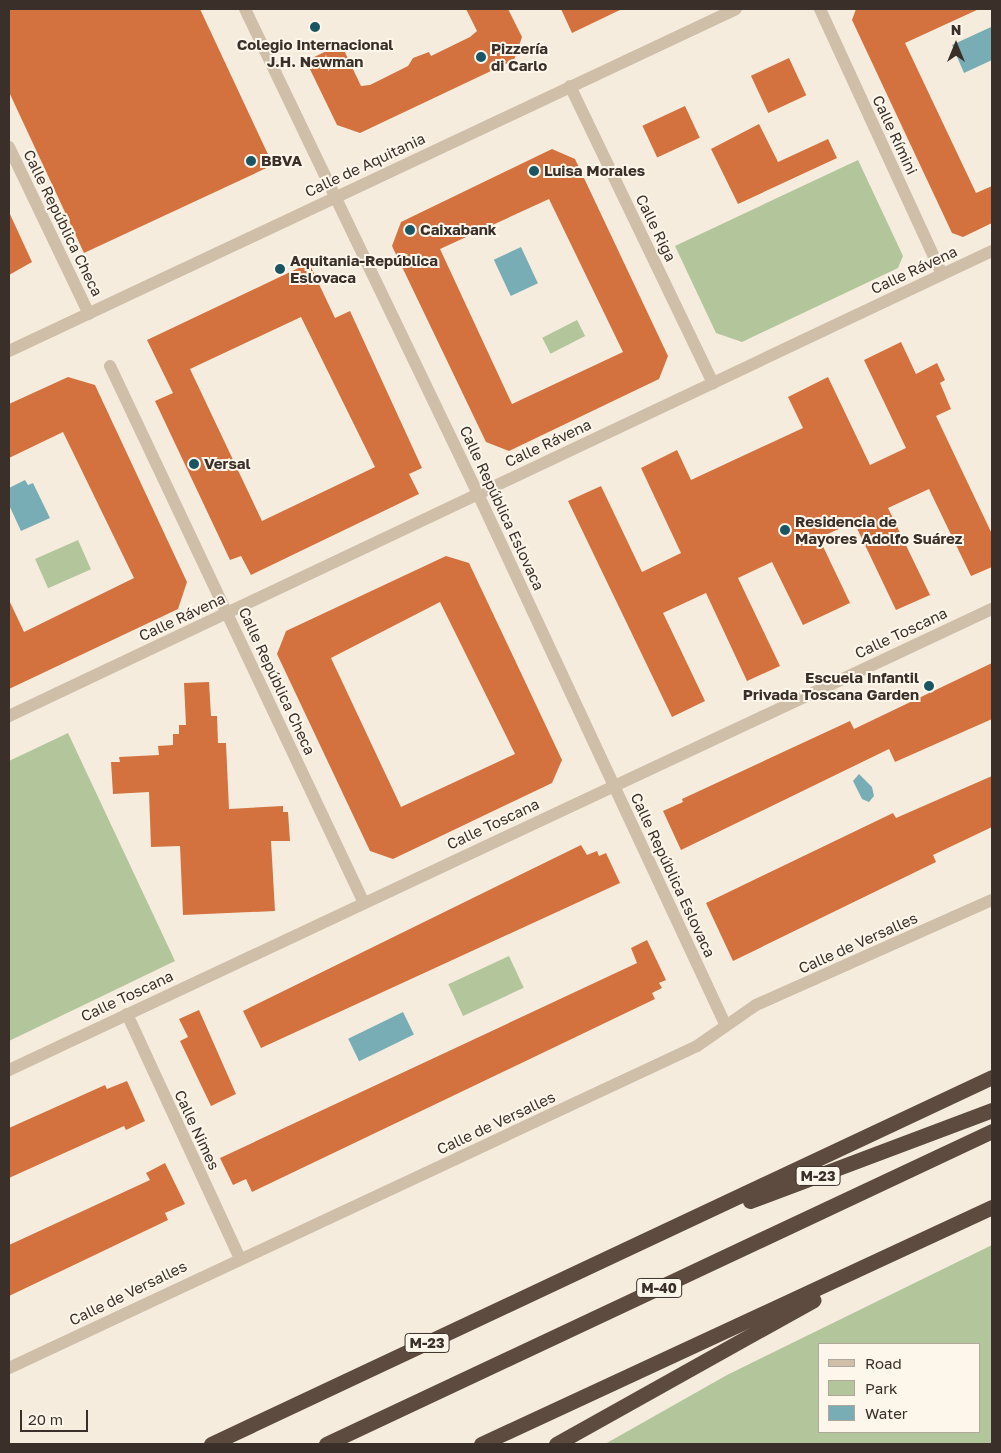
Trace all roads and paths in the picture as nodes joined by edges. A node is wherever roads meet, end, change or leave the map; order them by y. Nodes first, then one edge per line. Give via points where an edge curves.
1 (245, 9) edge
2 (736, 9) edge
3 (820, 9) edge
4 (570, 86) junction
5 (9, 147) edge
6 (334, 197) junction
7 (992, 251) edge
8 (942, 274) junction
9 (88, 314) junction
10 (9, 351) edge
11 (110, 366) dead end
12 (713, 383) junction
13 (478, 494) junction
14 (992, 609) edge
15 (227, 614) junction
16 (9, 716) edge
17 (612, 785) junction
18 (992, 900) edge
19 (364, 903) junction
20 (126, 1014) junction
21 (725, 1024) junction
22 (9, 1070) edge
23 (992, 1077) edge
24 (992, 1110) edge
25 (992, 1131) edge
26 (992, 1207) edge
27 (643, 1242) junction
28 (917, 1242) junction
29 (240, 1258) junction
30 (9, 1368) edge
31 (211, 1444) edge
32 (326, 1444) edge
33 (481, 1444) edge
34 (556, 1444) edge

1 - 6 street, Calle República Eslovaca
2 - 4 street, Calle de Aquitania
3 - 8 street, Calle Rímini
4 - 6 street, Calle de Aquitania
4 - 12 street, Calle Riga
5 - 9 street, Calle República Checa
6 - 9 street, Calle de Aquitania
6 - 13 street, Calle República Eslovaca
7 - 8 street, Calle Rávena
8 - 12 street, Calle Rávena
9 - 10 street, Calle de Aquitania
11 - 15 street, Calle República Checa
12 - 13 street, Calle Rávena
13 - 15 street, Calle Rávena
13 - 17 street, Calle República Eslovaca
14 - 17 street, Calle Toscana
15 - 16 street, Calle Rávena
15 - 19 street, Calle República Checa
17 - 19 street, Calle Toscana
17 - 21 street, Calle República Eslovaca
18 - 21 street, Calle de Versalles via 809,982
19 - 20 street, Calle Toscana
20 - 22 street, Calle Toscana
20 - 29 street, Calle Nimes
21 - 29 street, Calle de Versalles via 698,1046
23 - 27 highway
24 - 27 highway, M-23
25 - 32 highway, M-40
26 - 28 highway
27 - 31 highway, M-23
28 - 33 highway
28 - 34 highway
29 - 30 street, Calle de Versalles

